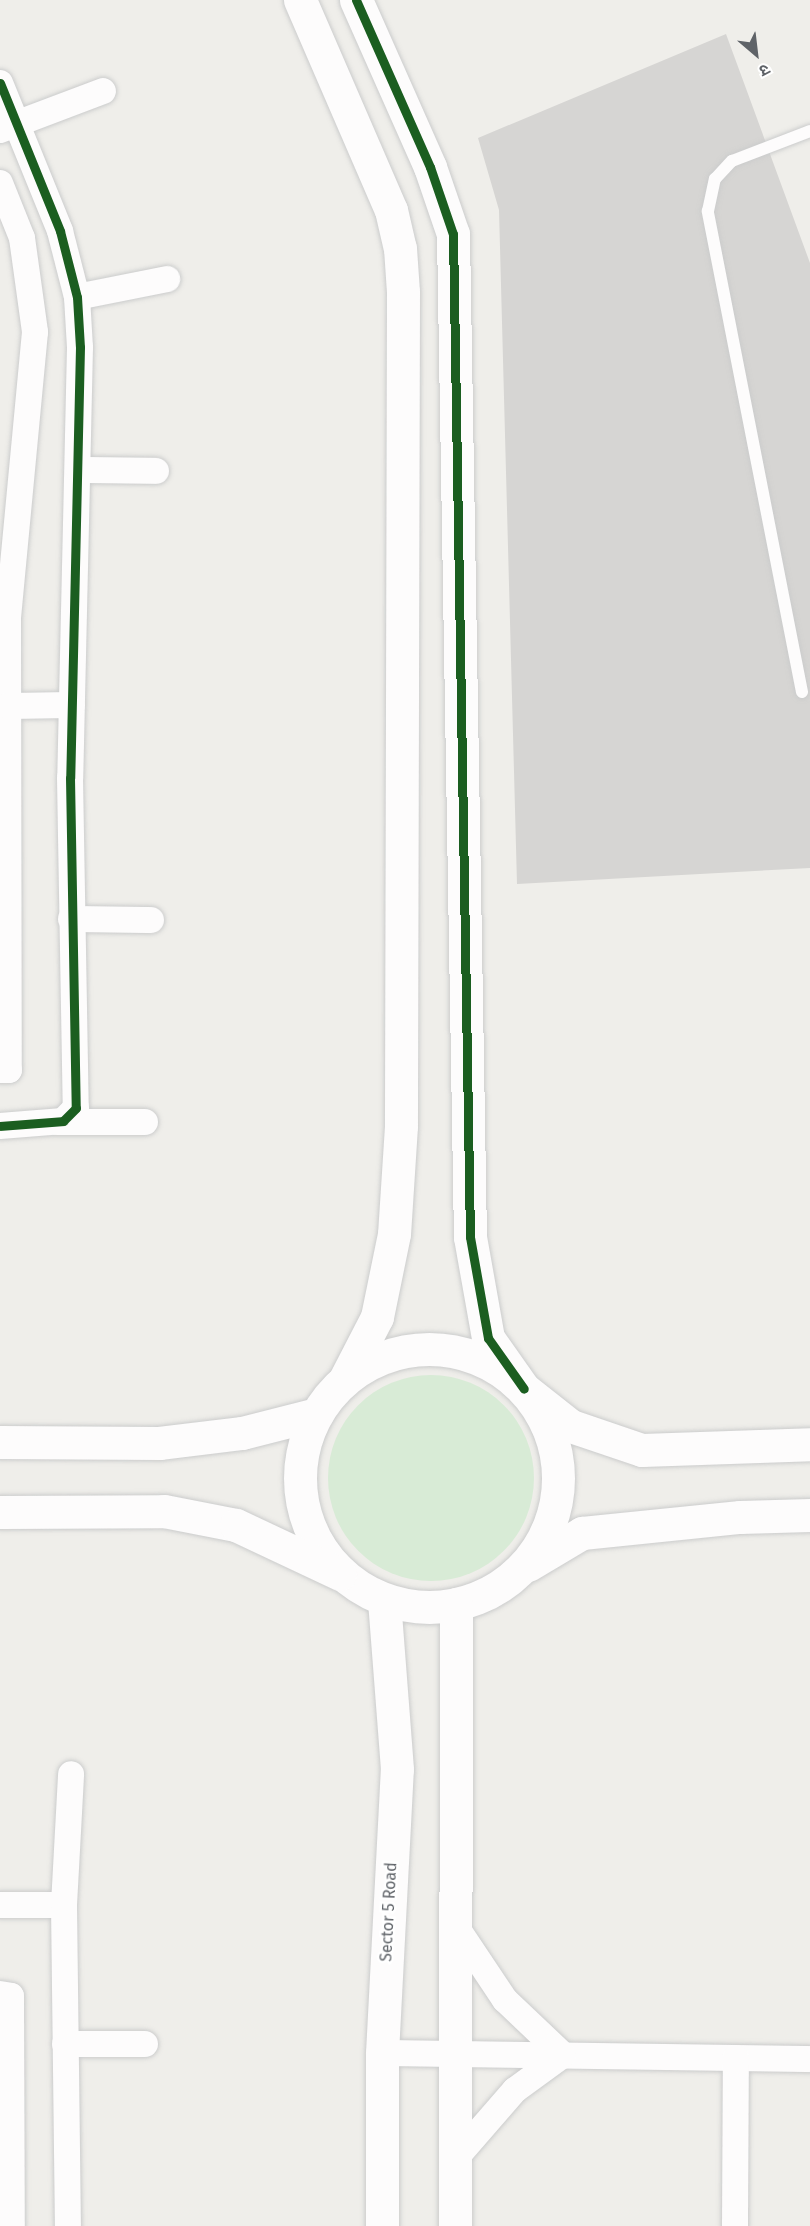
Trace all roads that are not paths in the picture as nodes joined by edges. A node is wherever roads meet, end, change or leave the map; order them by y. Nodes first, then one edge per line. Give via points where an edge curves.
1 (300, 0) edge
2 (356, 0) edge
3 (0, 83) edge
4 (104, 90) dead end
5 (9, 126) edge
6 (810, 131) edge
7 (0, 183) edge
8 (167, 279) dead end
9 (77, 297) junction
10 (79, 470) junction
11 (156, 471) dead end
12 (802, 692) dead end
13 (72, 705) junction
14 (8, 706) junction
15 (71, 919) junction
16 (151, 920) dead end
17 (0, 1070) edge
18 (57, 1122) junction
19 (145, 1122) dead end
20 (0, 1126) edge
21 (345, 1379) junction
22 (524, 1389) junction
23 (317, 1414) junction
24 (0, 1442) edge
25 (810, 1444) edge
26 (0, 1512) edge
27 (810, 1515) edge
28 (518, 1571) junction
29 (344, 1576) junction
30 (384, 1599) junction
31 (456, 1604) junction
32 (71, 1774) dead end
33 (0, 1905) edge
34 (64, 1905) junction
35 (453, 1922) junction
36 (0, 1995) edge
37 (65, 2044) junction
38 (145, 2044) dead end
39 (382, 2053) junction
40 (454, 2054) junction
41 (563, 2055) junction
42 (736, 2058) junction
43 (810, 2059) edge
44 (455, 2159) junction
45 (12, 2226) edge
46 (68, 2226) edge
47 (382, 2226) edge
48 (455, 2226) edge
49 (735, 2226) edge

1 - 21 street via 391,210 400,248 403,292 401,1126 394,1234 377,1317
2 - 22 street via 430,167 453,234 470,1237 488,1338
3 - 5 street
4 - 5 street
5 - 9 street via 60,231
6 - 12 lane via 732,160 715,179 708,211
7 - 14 street via 22,238 35,332 8,619
8 - 9 street
9 - 10 street
10 - 11 street
10 - 13 street
13 - 14 street
13 - 15 street
14 - 17 street via 9,1070
15 - 16 street
15 - 18 street via 76,1108 69,1118
18 - 19 street
18 - 20 street
21 - 22 street via 383,1357 427,1348 464,1353 488,1362
21 - 23 street
22 - 25 street via 571,1426 642,1450
22 - 28 street via 554,1442 558,1492 545,1535
23 - 24 street via 242,1433 159,1443
23 - 29 street via 302,1451 300,1496 315,1540
26 - 29 street via 164,1511 236,1525
27 - 28 street via 740,1517 582,1533
28 - 31 street via 502,1585
29 - 30 street
30 - 31 street via 408,1605
30 - 39 street, Sector 5 Road via 397,1769
31 - 35 street
32 - 34 street
33 - 34 street
34 - 37 street
35 - 40 street
35 - 41 street via 505,2000
36 - 45 street via 11,1996
37 - 38 street
37 - 46 street
39 - 40 street
39 - 47 street, Sector 5 Road
40 - 41 street
40 - 44 street
41 - 42 street
41 - 44 street via 515,2090
42 - 43 street
42 - 49 street
44 - 48 street

